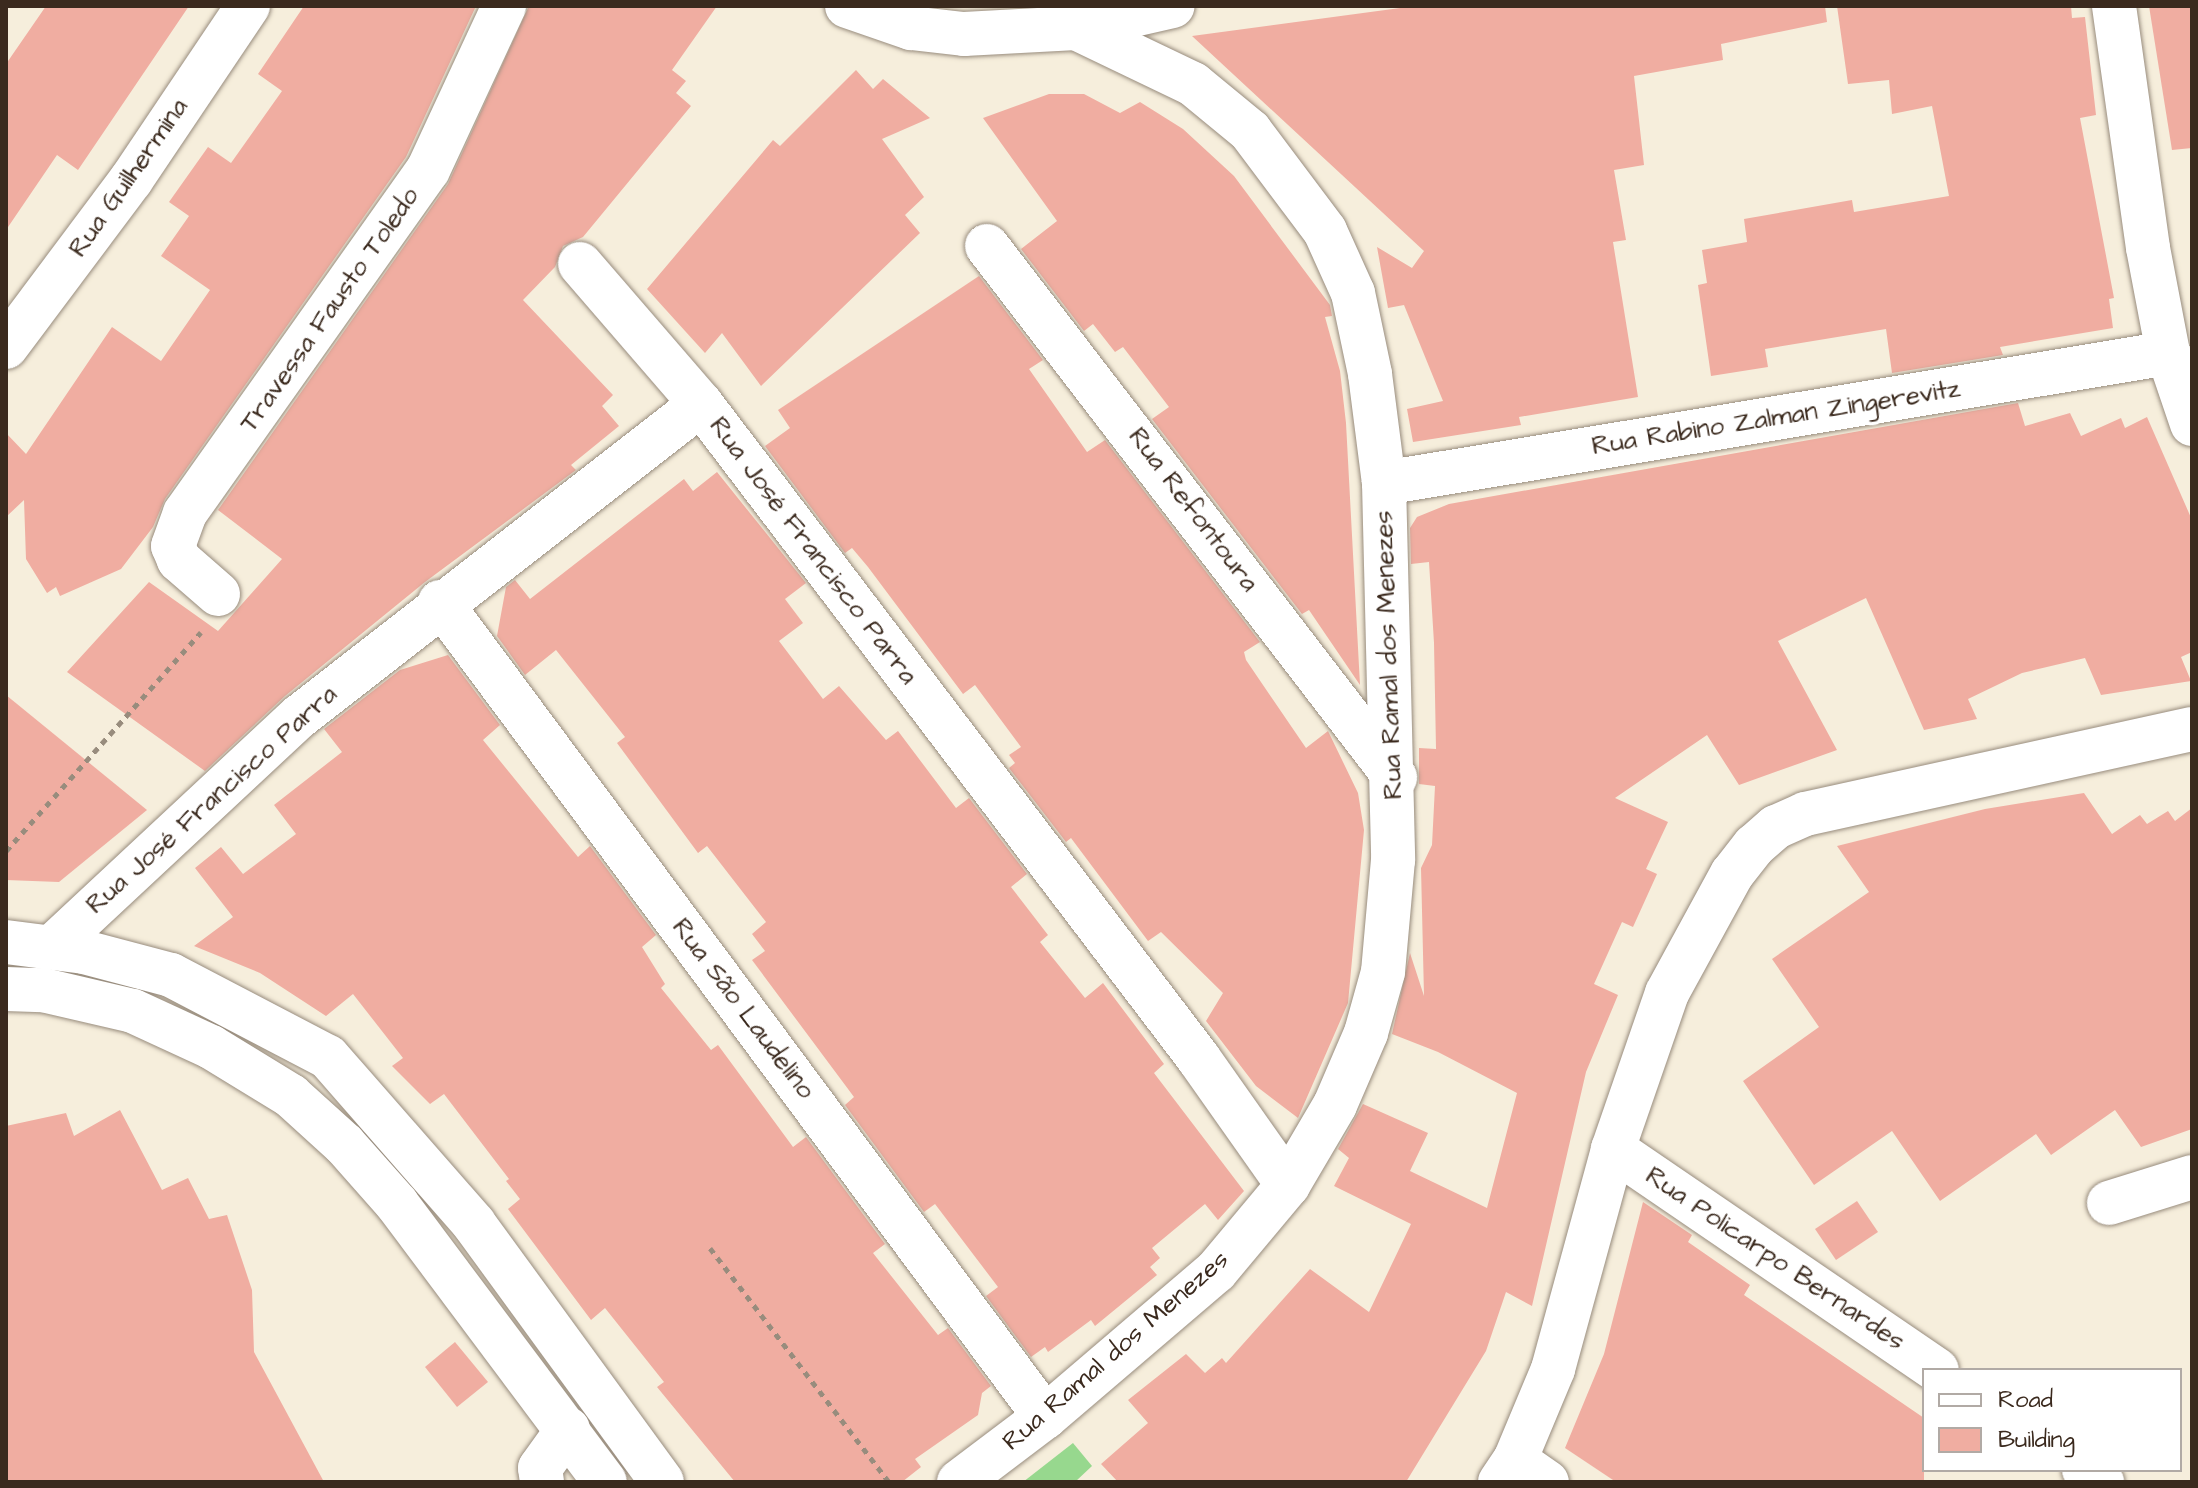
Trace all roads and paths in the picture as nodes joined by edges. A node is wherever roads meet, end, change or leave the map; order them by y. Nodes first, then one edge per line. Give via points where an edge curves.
1 (248, 6) edge
2 (504, 6) edge
3 (847, 6) edge
4 (1173, 6) edge
5 (2114, 6) edge
6 (1006, 19) edge
7 (1076, 28) junction
8 (987, 246) dead end
9 (580, 264) dead end
10 (6, 347) edge
11 (2168, 353) junction
12 (701, 404) junction
13 (2192, 424) edge
14 (1384, 483) junction
15 (218, 594) joint
16 (440, 602) junction
17 (2192, 729) edge
18 (1395, 777) junction
19 (6, 851) edge
20 (6, 942) edge
21 (53, 946) junction
22 (6, 989) edge
23 (1613, 1149) junction
24 (2192, 1177) edge
25 (1288, 1185) junction
26 (2109, 1203) dead end
27 (710, 1248) dead end
28 (1934, 1368) edge
29 (1045, 1417) junction
30 (558, 1461) edge
31 (1521, 1475) edge
32 (605, 1482) edge
33 (662, 1482) edge
34 (889, 1482) edge
35 (959, 1482) edge

1 - 10 street, Rua Guilhermina via 131,180
2 - 15 street, Travessa Fausto Toledo via 428,170 185,513 173,546 179,560
3 - 6 street, Rua Ramal dos Menezes via 911,28
4 - 7 street
5 - 11 street
6 - 7 street, Rua Ramal dos Menezes
7 - 14 street, Rua Ramal dos Menezes via 1193,84 1250,131 1289,177 1325,231 1353,293
8 - 18 street, Rua Refontoura
9 - 12 street
11 - 13 street
11 - 14 street, Rua Rabino Zalman Zingerevitz
12 - 16 street, Rua José Francisco Parra
12 - 25 street, Rua José Francisco Parra via 1199,1059
14 - 18 street, Rua Ramal dos Menezes
15 - 19 path via 220,609 214,617
16 - 21 street, Rua José Francisco Parra via 300,716
16 - 29 street, Rua São Laudelino
17 - 23 street via 1805,814 1776,827 1732,874 1667,993
18 - 25 street, Rua Ramal dos Menezes via 1383,972 1366,1033 1335,1105
20 - 21 street
21 - 33 street via 171,975 328,1057 474,1224
22 - 30 street via 43,990 133,1011 211,1047 291,1096 344,1144 397,1204
23 - 28 street, Rua Policarpo Bernardes
23 - 31 street via 1569,1320
24 - 26 street
25 - 29 street, Rua Ramal dos Menezes via 1216,1271
27 - 34 path
29 - 35 street, Rua Ramal dos Menezes
30 - 32 street

